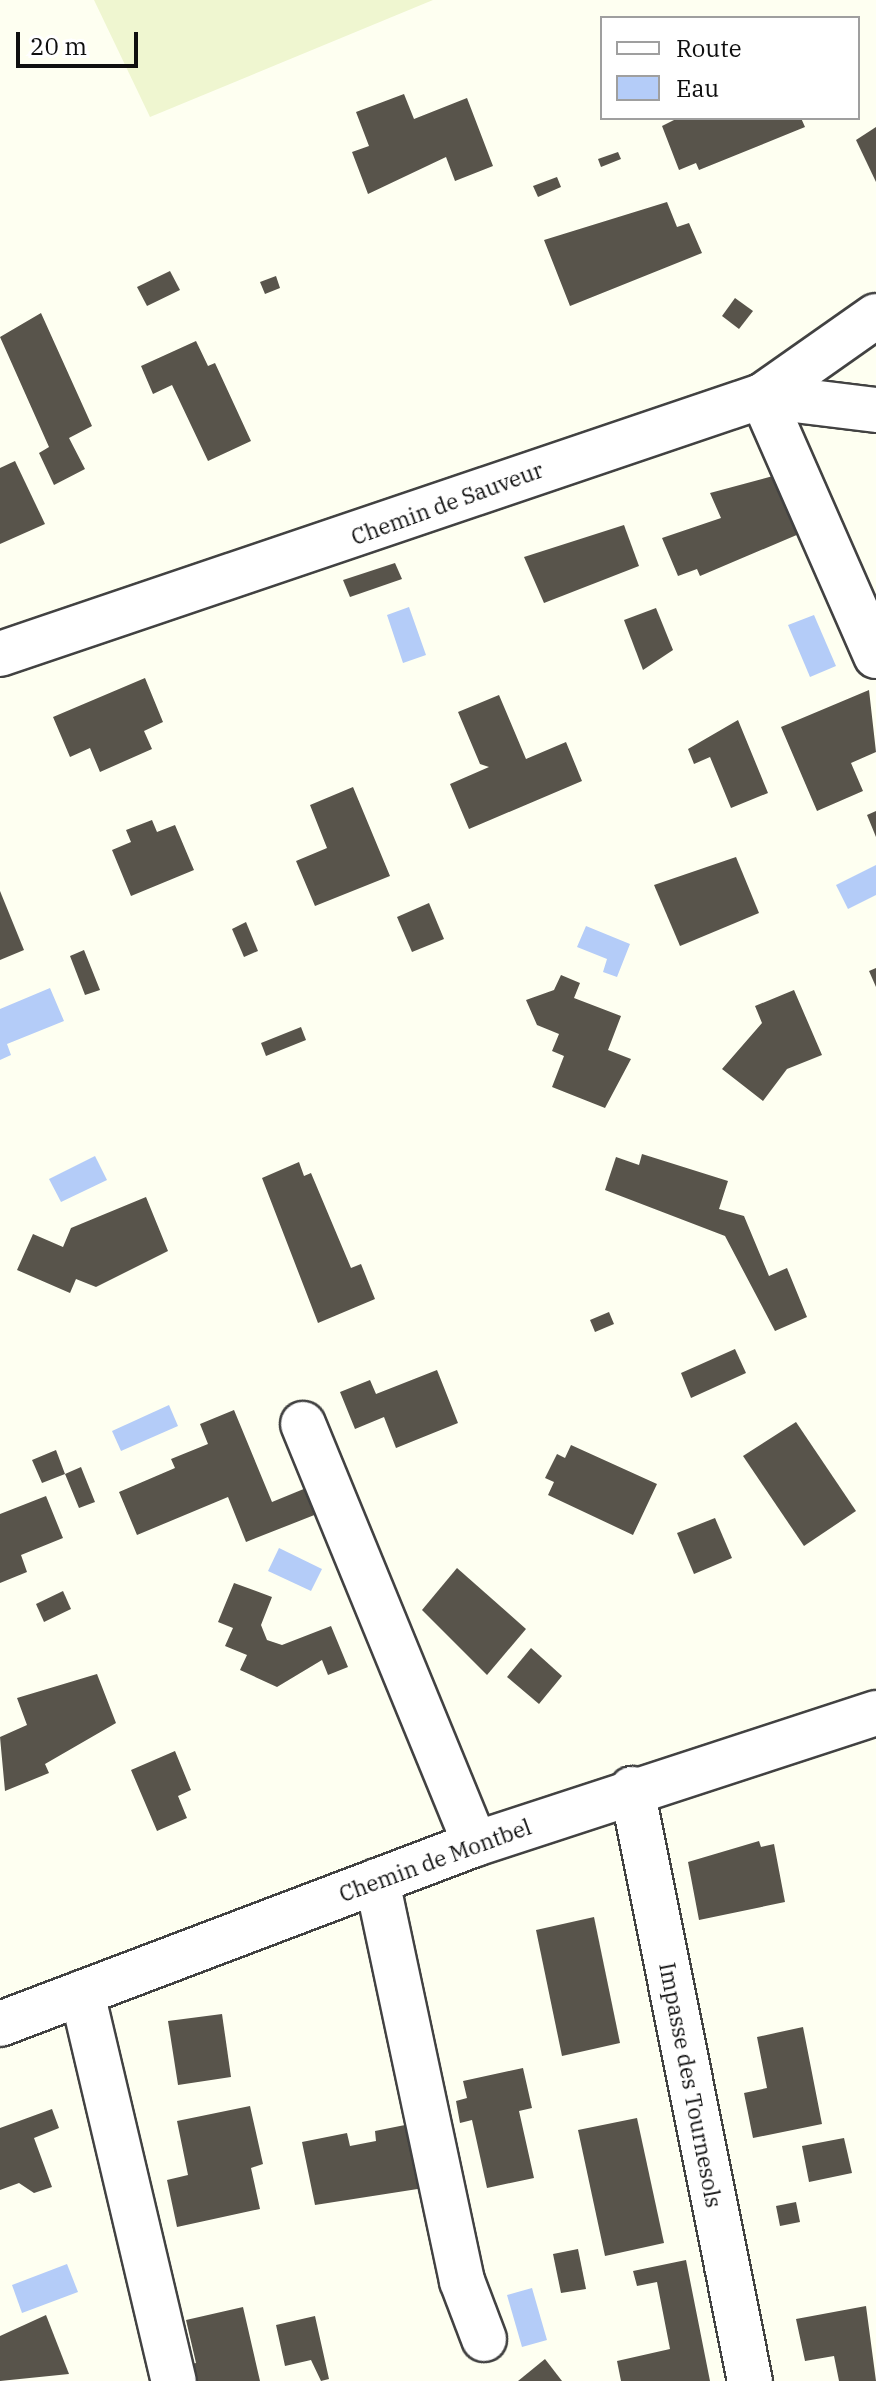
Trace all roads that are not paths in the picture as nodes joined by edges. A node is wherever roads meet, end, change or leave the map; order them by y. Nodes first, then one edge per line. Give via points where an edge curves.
1 (876, 316) edge
2 (762, 396) junction
3 (876, 410) edge
4 (0, 654) edge
5 (876, 656) edge
6 (303, 1424) dead end
7 (876, 1713) edge
8 (632, 1789) junction
9 (475, 1844) junction
10 (377, 1881) junction
11 (82, 1993) junction
12 (0, 2024) edge
13 (484, 2339) dead end
14 (174, 2381) edge
15 (750, 2381) edge

1 - 2 street, Chemin de Sauveur
2 - 3 street
2 - 4 street, Chemin de Sauveur
2 - 5 street
6 - 9 street
7 - 8 street, Chemin de Montbel
8 - 9 street, Chemin de Montbel
8 - 15 street, Impasse des Tournesols
9 - 10 street, Chemin de Montbel
10 - 11 street, Chemin de Montbel
10 - 13 street via 462,2281
11 - 12 street, Chemin de Montbel
11 - 14 street

